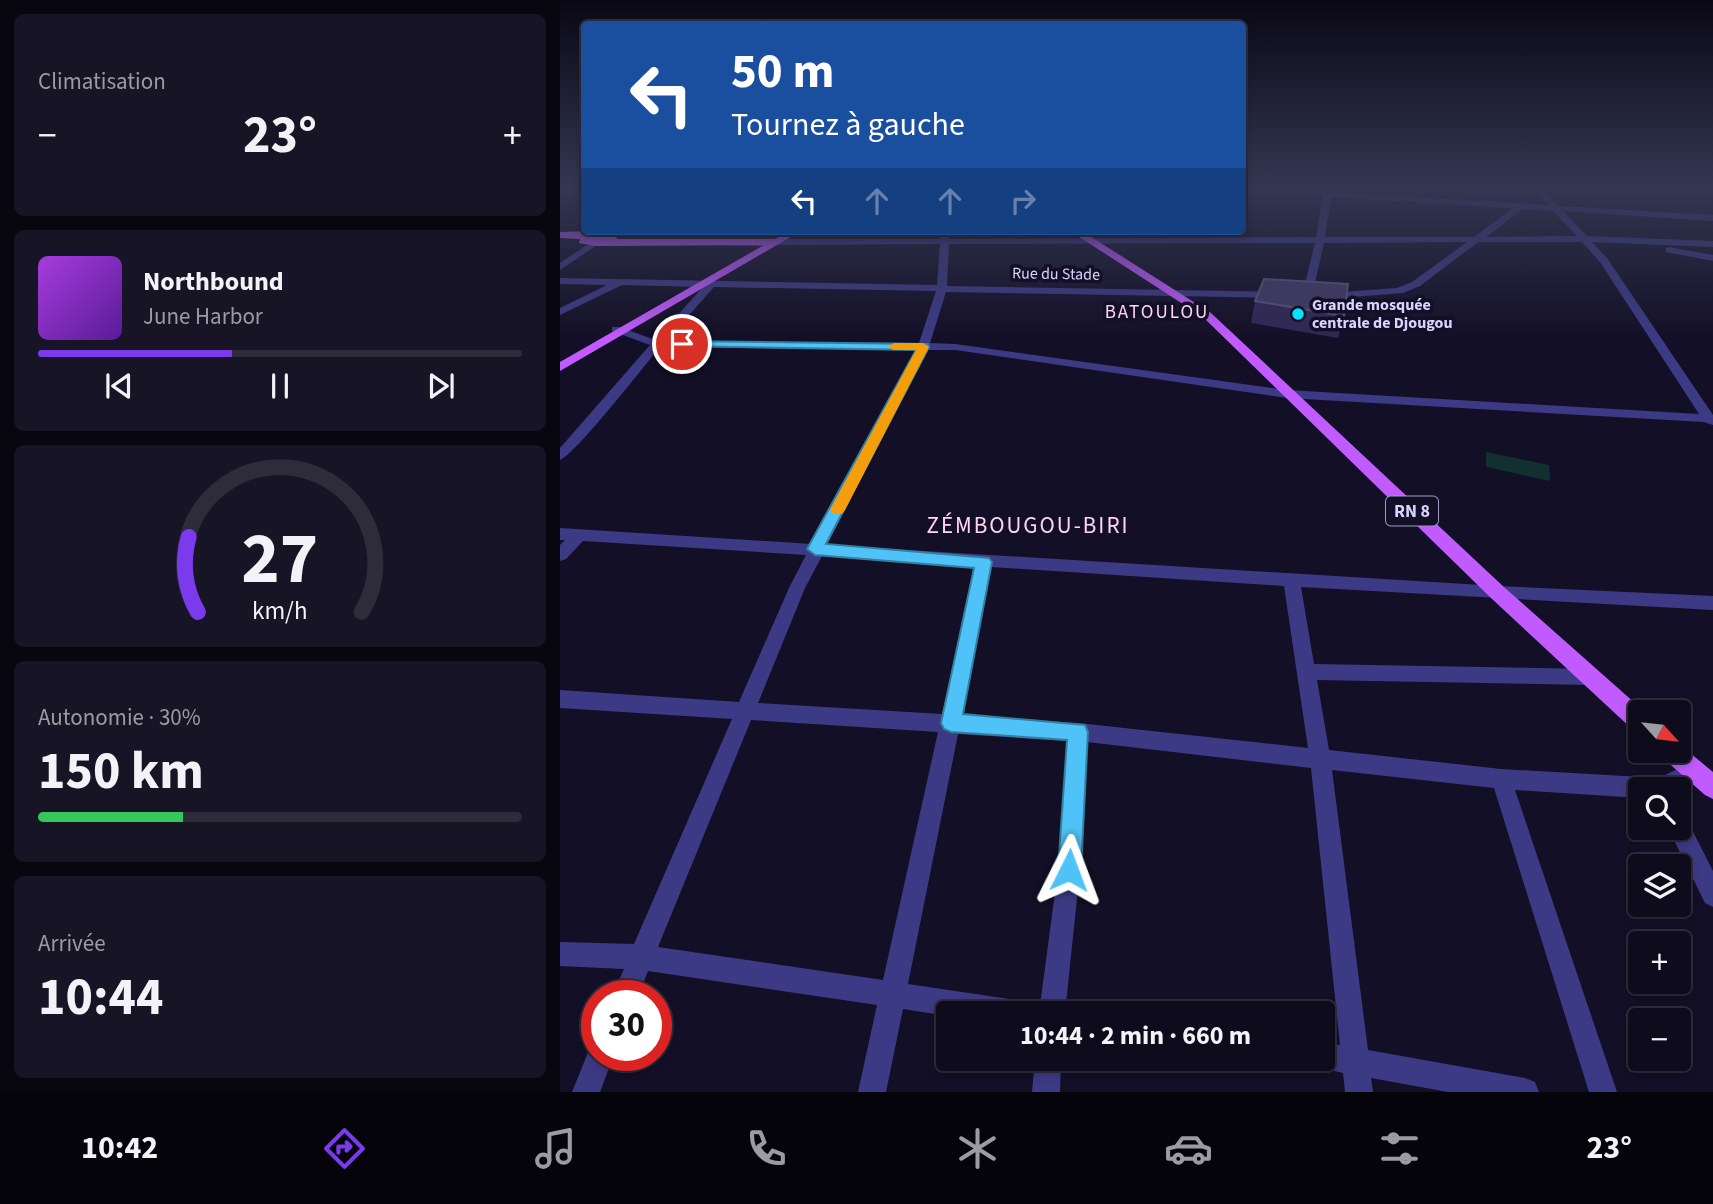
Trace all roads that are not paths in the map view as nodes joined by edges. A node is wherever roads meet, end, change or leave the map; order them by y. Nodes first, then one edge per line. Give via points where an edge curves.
1 (945, 236) edge
2 (598, 237) edge
3 (781, 237) edge
4 (970, 237) edge
5 (1088, 237) edge
6 (1107, 237) edge
7 (1321, 237) edge
8 (1477, 237) edge
9 (1585, 237) edge
10 (560, 238) edge
11 (1622, 239) junction
12 (1472, 240) junction
13 (1588, 240) junction
14 (1099, 242) junction
15 (1320, 242) junction
16 (764, 243) junction
17 (1713, 244) edge
18 (1713, 258) edge
19 (560, 267) edge
20 (560, 281) edge
21 (621, 282) junction
22 (705, 283) junction
23 (942, 288) junction
24 (1173, 292) junction
25 (1307, 296) junction
26 (560, 312) edge
27 (618, 331) junction
28 (656, 344) junction
29 (923, 347) junction
30 (560, 360) edge
31 (560, 367) edge
32 (1287, 394) junction
33 (1711, 421) edge
34 (560, 456) edge
35 (560, 534) edge
36 (580, 535) junction
37 (815, 549) junction
38 (560, 555) edge
39 (984, 562) junction
40 (1291, 579) junction
41 (1498, 593) junction
42 (1713, 603) edge
43 (1306, 672) junction
44 (1590, 677) junction
45 (560, 699) edge
46 (1628, 711) edge
47 (744, 713) junction
48 (951, 723) junction
49 (1078, 732) junction
50 (1320, 759) junction
51 (1685, 763) edge
52 (1694, 771) junction
53 (1683, 777) edge
54 (1500, 779) junction
55 (1628, 787) edge
56 (1713, 787) edge
57 (1685, 840) edge
58 (1713, 895) edge
59 (560, 954) edge
60 (641, 957) junction
61 (632, 980) edge
62 (893, 995) junction
63 (936, 1001) edge
64 (1053, 1001) edge
65 (1335, 1057) edge
66 (1356, 1060) junction
67 (595, 1071) edge
68 (1047, 1071) edge
69 (586, 1092) edge
70 (872, 1092) edge
71 (1046, 1092) edge
72 (1360, 1092) edge
73 (1525, 1092) edge
74 (1603, 1092) edge

1 - 23 street
2 - 10 main road
2 - 16 main road via 638,244
2 - 19 street
3 - 16 main road
3 - 22 main road
4 - 14 street
5 - 14 main road, RN 8
6 - 14 street
7 - 15 street
8 - 12 street, Rue du Stade
9 - 13 street
11 - 13 street
11 - 17 street
11 - 18 street
12 - 13 street
12 - 15 street
12 - 25 street, Rue du Stade via 1433,273 1399,291
13 - 33 street
14 - 15 street
14 - 24 main road, RN 8
15 - 25 street
16 - 22 main road
20 - 21 street, Rue du Stade
21 - 22 street, Rue du Stade
21 - 26 street
22 - 23 street, Rue du Stade
22 - 27 main road
22 - 28 street
23 - 24 street, Rue du Stade
23 - 29 street
24 - 25 street, Rue du Stade
24 - 32 main road, RN 8 via 1207,315
27 - 28 street
27 - 30 main road
27 - 31 main road
28 - 29 street
28 - 34 street
29 - 32 street via 955,347
29 - 37 street
32 - 33 street
32 - 41 main road, RN 8
35 - 36 street
36 - 37 street
36 - 38 street
37 - 39 street
37 - 47 street
39 - 40 street
39 - 48 street
40 - 41 street
40 - 43 street
41 - 42 street
41 - 44 main road, RN 8
43 - 44 street
43 - 50 street
44 - 46 main road, RN 8
45 - 47 street
47 - 48 street
47 - 60 street
48 - 49 street
48 - 62 street
49 - 50 street
49 - 64 street via 1069,870
50 - 54 street
50 - 66 street
51 - 52 main road
52 - 53 street
52 - 56 main road
54 - 55 street
54 - 74 street
57 - 58 street
59 - 60 street
60 - 61 street
60 - 62 street
62 - 63 street
62 - 70 street
65 - 66 street
66 - 72 street
66 - 73 street
67 - 69 street
68 - 71 street

